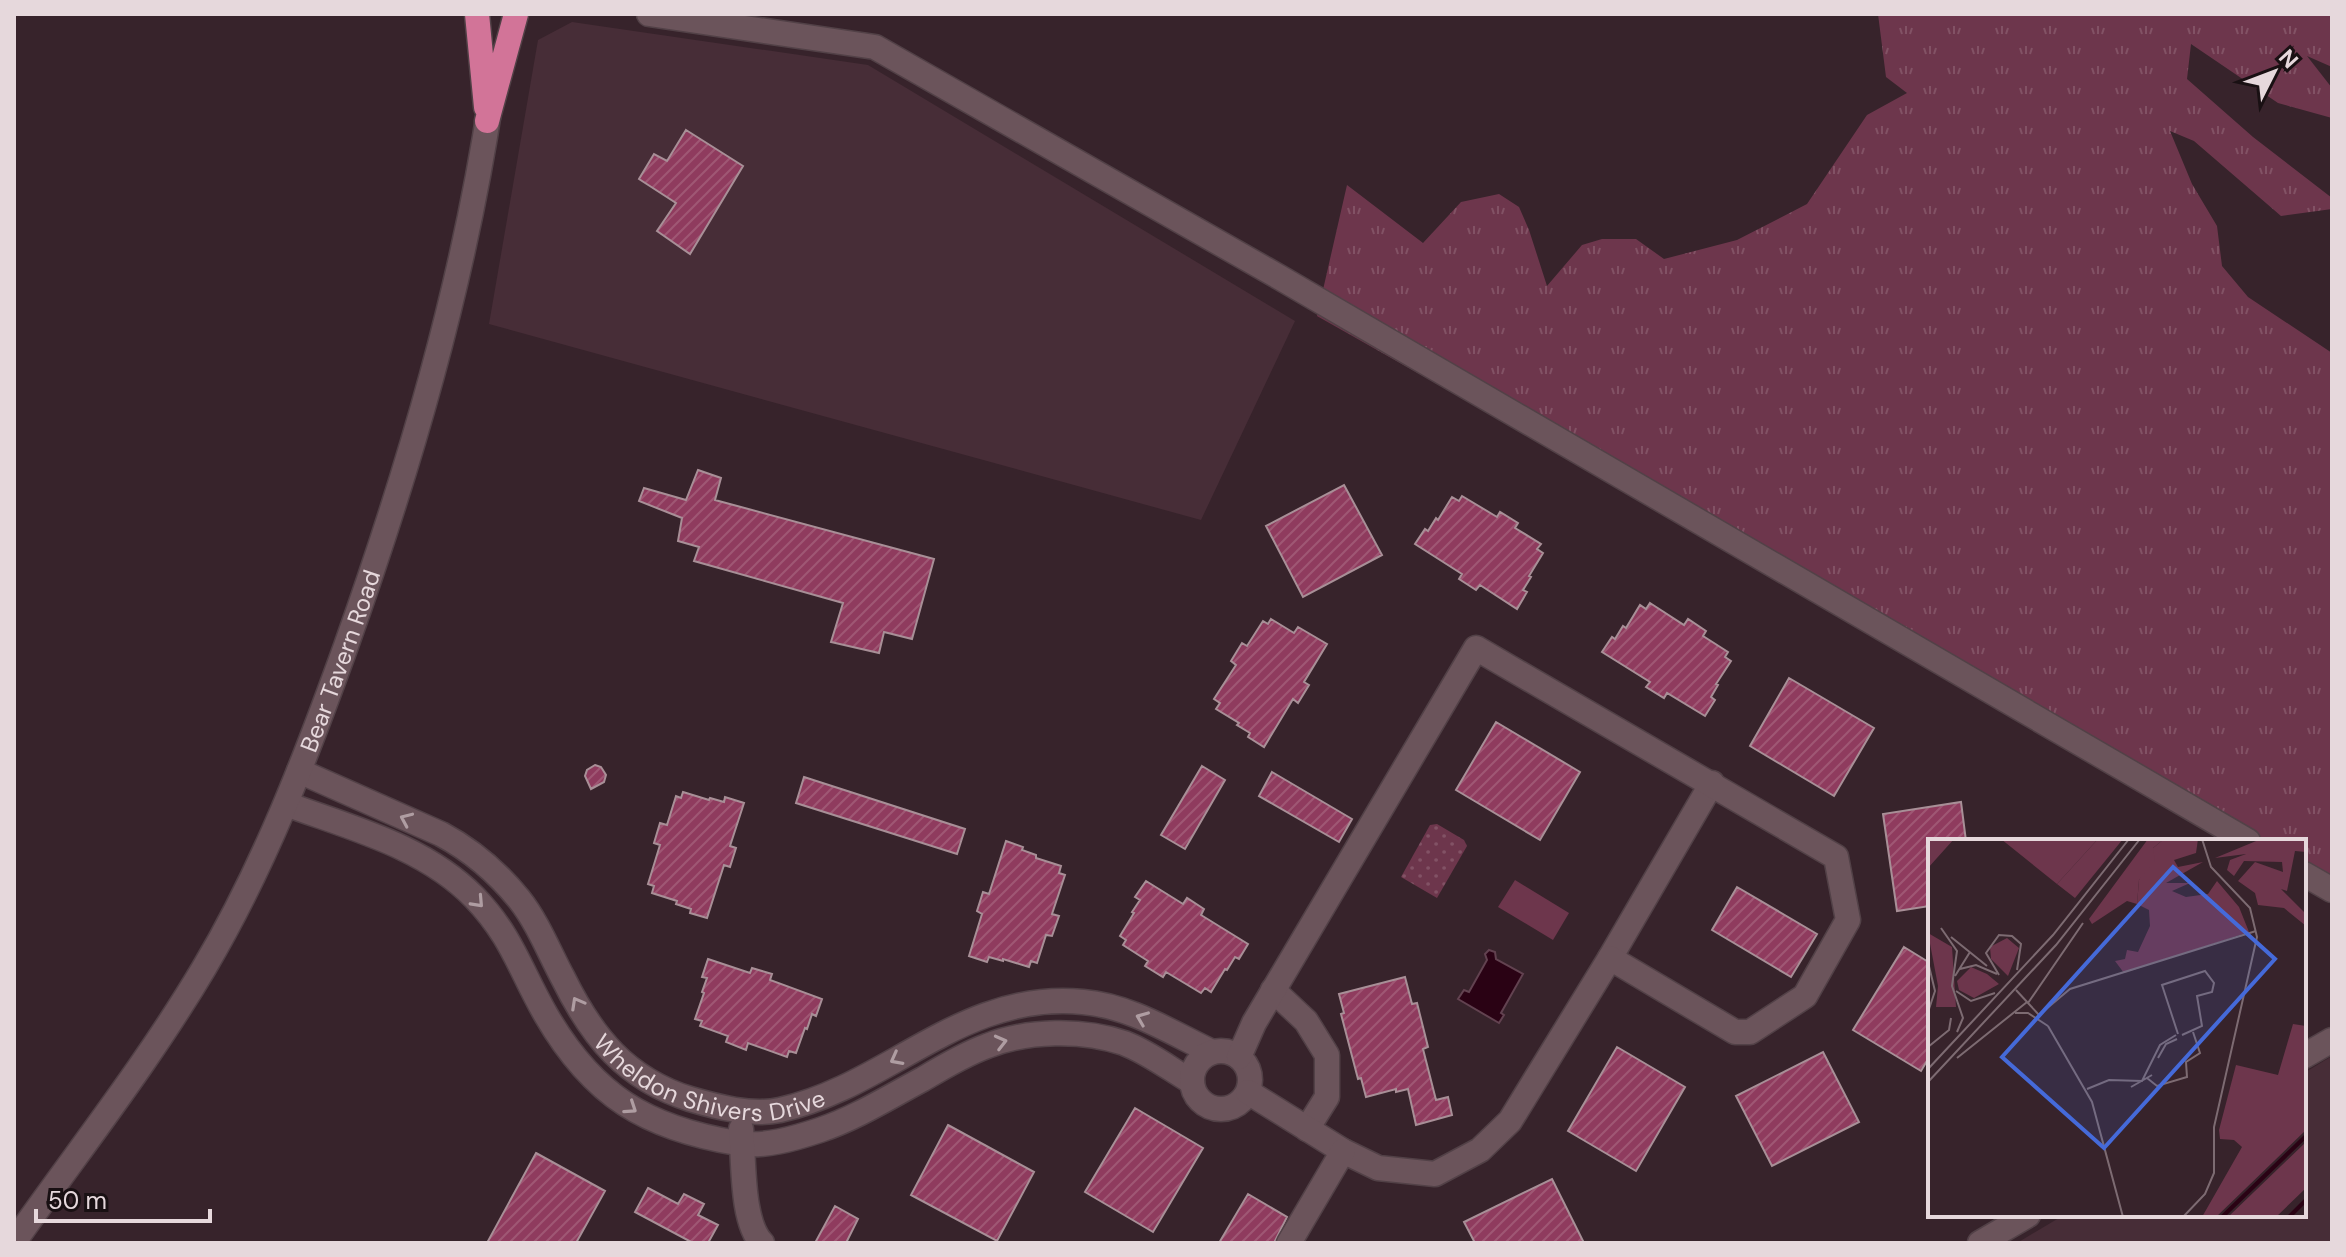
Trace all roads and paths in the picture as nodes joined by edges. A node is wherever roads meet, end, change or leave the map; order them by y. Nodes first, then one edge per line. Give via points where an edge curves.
1 (477, 14) edge
2 (503, 14) edge
3 (516, 14) edge
4 (649, 14) edge
5 (487, 121) junction
6 (299, 771) junction
7 (1712, 783) junction
8 (286, 804) junction
9 (2245, 839) edge
10 (2306, 875) edge
11 (2332, 890) edge
12 (1610, 958) junction
13 (1273, 990) junction
14 (2332, 1040) edge
15 (1212, 1052) junction
16 (2306, 1055) edge
17 (1239, 1057) junction
18 (1192, 1082) junction
19 (1248, 1092) junction
20 (739, 1110) junction
21 (1307, 1129) junction
22 (743, 1144) junction
23 (1343, 1151) junction
24 (2025, 1217) edge
25 (14, 1242) edge
26 (762, 1243) edge
27 (1289, 1243) edge
28 (1980, 1243) edge

1 - 5 highway
2 - 5 street, Bear Tavern Road
3 - 5 highway
4 - 9 street via 875,47
5 - 6 street, Bear Tavern Road via 444,330 406,463
6 - 8 street, Bear Tavern Road
20 -> 6 street, Wheldon Shivers Drive via 663,1089 612,1055 585,1018 520,900 462,845
7 - 12 street
7 - 12 street via 1836,857 1848,920 1805,996 1750,1032 1735,1032
7 - 13 street via 1476,648
8 -> 22 street, Wheldon Shivers Drive via 425,858 444,871 503,931 545,1014 593,1081 648,1119 688,1134
8 - 25 street, Bear Tavern Road via 245,893 161,1038
10 - 11 street
12 - 23 street via 1510,1121 1480,1150 1435,1174 1378,1168
13 - 17 street
13 - 21 street via 1306,1021 1327,1055 1327,1097
14 - 16 street
15 - 17 street
15 - 18 street via 1196,1064
15 -> 20 street, Wheldon Shivers Drive via 1121,1010 1047,1000 977,1016 813,1099 778,1111
17 - 19 street via 1250,1073
18 - 19 street via 1199,1100 1216,1109 1235,1106
22 -> 18 street, Wheldon Shivers Drive via 830,1127 988,1045 1025,1036 1097,1036 1125,1044
19 - 21 street
20 - 22 street
21 - 23 street
22 - 26 street via 749,1211
23 - 27 street
24 - 28 street

